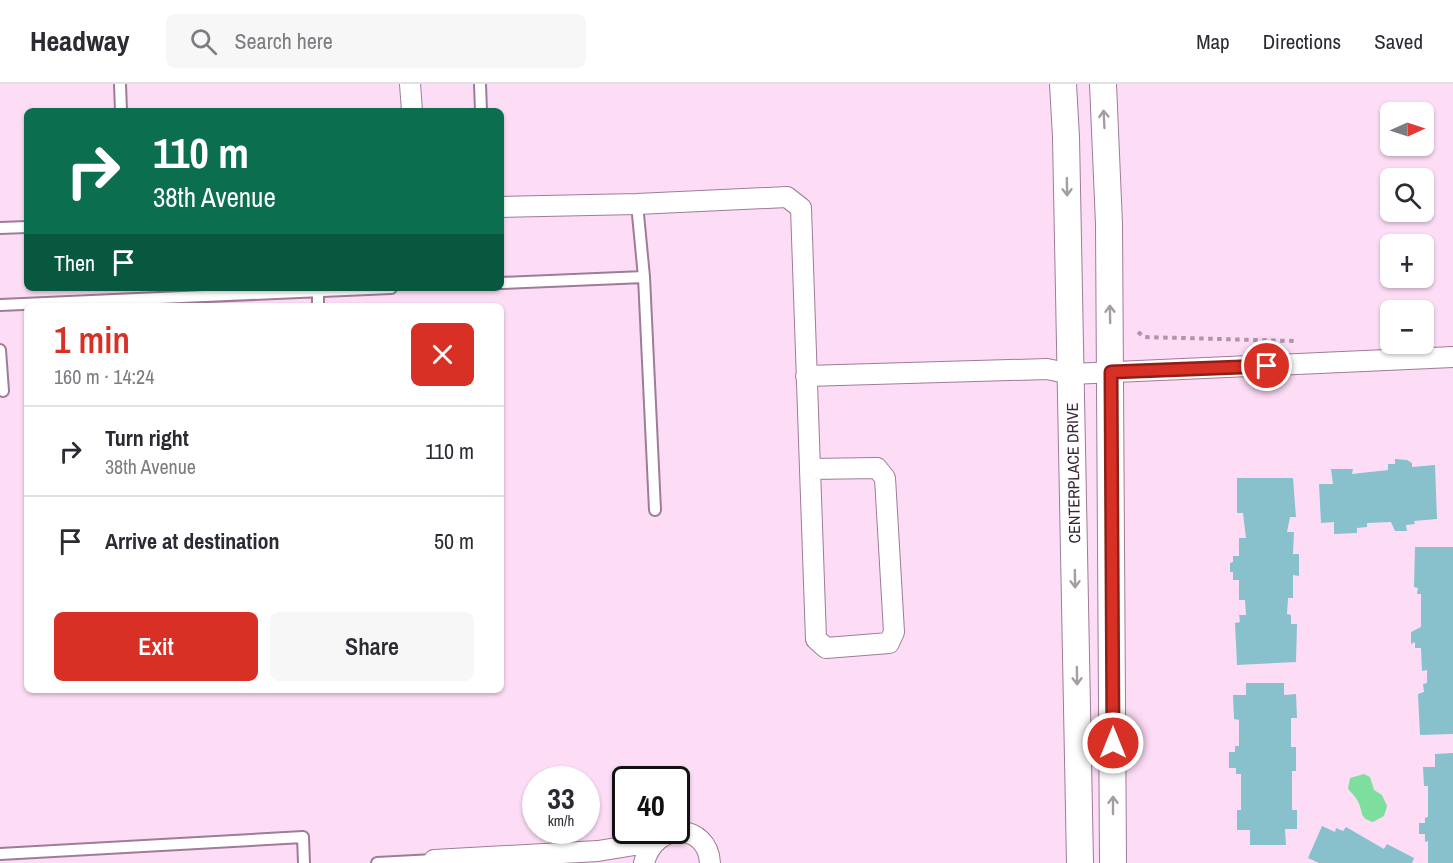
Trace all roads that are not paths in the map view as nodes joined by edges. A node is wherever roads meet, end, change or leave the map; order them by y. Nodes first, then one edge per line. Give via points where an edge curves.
1 (120, 84) edge
2 (410, 84) edge
3 (480, 84) edge
4 (1063, 84) edge
5 (1103, 84) edge
6 (121, 108) edge
7 (412, 108) edge
8 (481, 108) edge
9 (637, 204) junction
10 (504, 207) edge
11 (24, 227) edge
12 (0, 228) edge
13 (644, 277) junction
14 (504, 283) edge
15 (318, 291) joint
16 (45, 303) edge
17 (318, 303) edge
18 (24, 304) edge
19 (0, 305) edge
20 (0, 351) edge
21 (1453, 357) edge
22 (1111, 372) junction
23 (1071, 374) junction
24 (806, 376) junction
25 (3, 391) dead end
26 (810, 469) junction
27 (655, 510) dead end
28 (690, 834) edge
29 (641, 844) edge
30 (652, 844) edge
31 (598, 851) junction
32 (0, 854) edge
33 (434, 860) joint
34 (713, 861) edge
35 (304, 863) edge
36 (377, 863) edge
37 (616, 863) edge
38 (644, 863) edge
39 (1080, 863) edge
40 (1113, 863) edge

1 - 6 lane
2 - 7 street
3 - 8 lane
4 -> 23 street, CENTERPLACE DRIVE
22 -> 5 street
9 - 10 street
9 - 13 lane
9 - 24 street via 787,196 801,208
11 - 12 lane
13 - 14 lane
13 - 27 lane
15 - 16 lane
15 - 17 lane
18 - 19 lane
20 - 25 lane
21 - 22 street
22 - 23 street
40 -> 22 street
23 - 24 street via 1047,369
23 -> 39 street, CENTERPLACE DRIVE
24 - 26 street
26 - 26 street via 816,639 826,648 889,644 894,632 885,478 878,468
28 - 34 street via 699,839
29 - 31 street
30 - 38 street
31 - 33 street
31 - 37 street
32 - 35 lane via 303,837
33 - 36 lane

